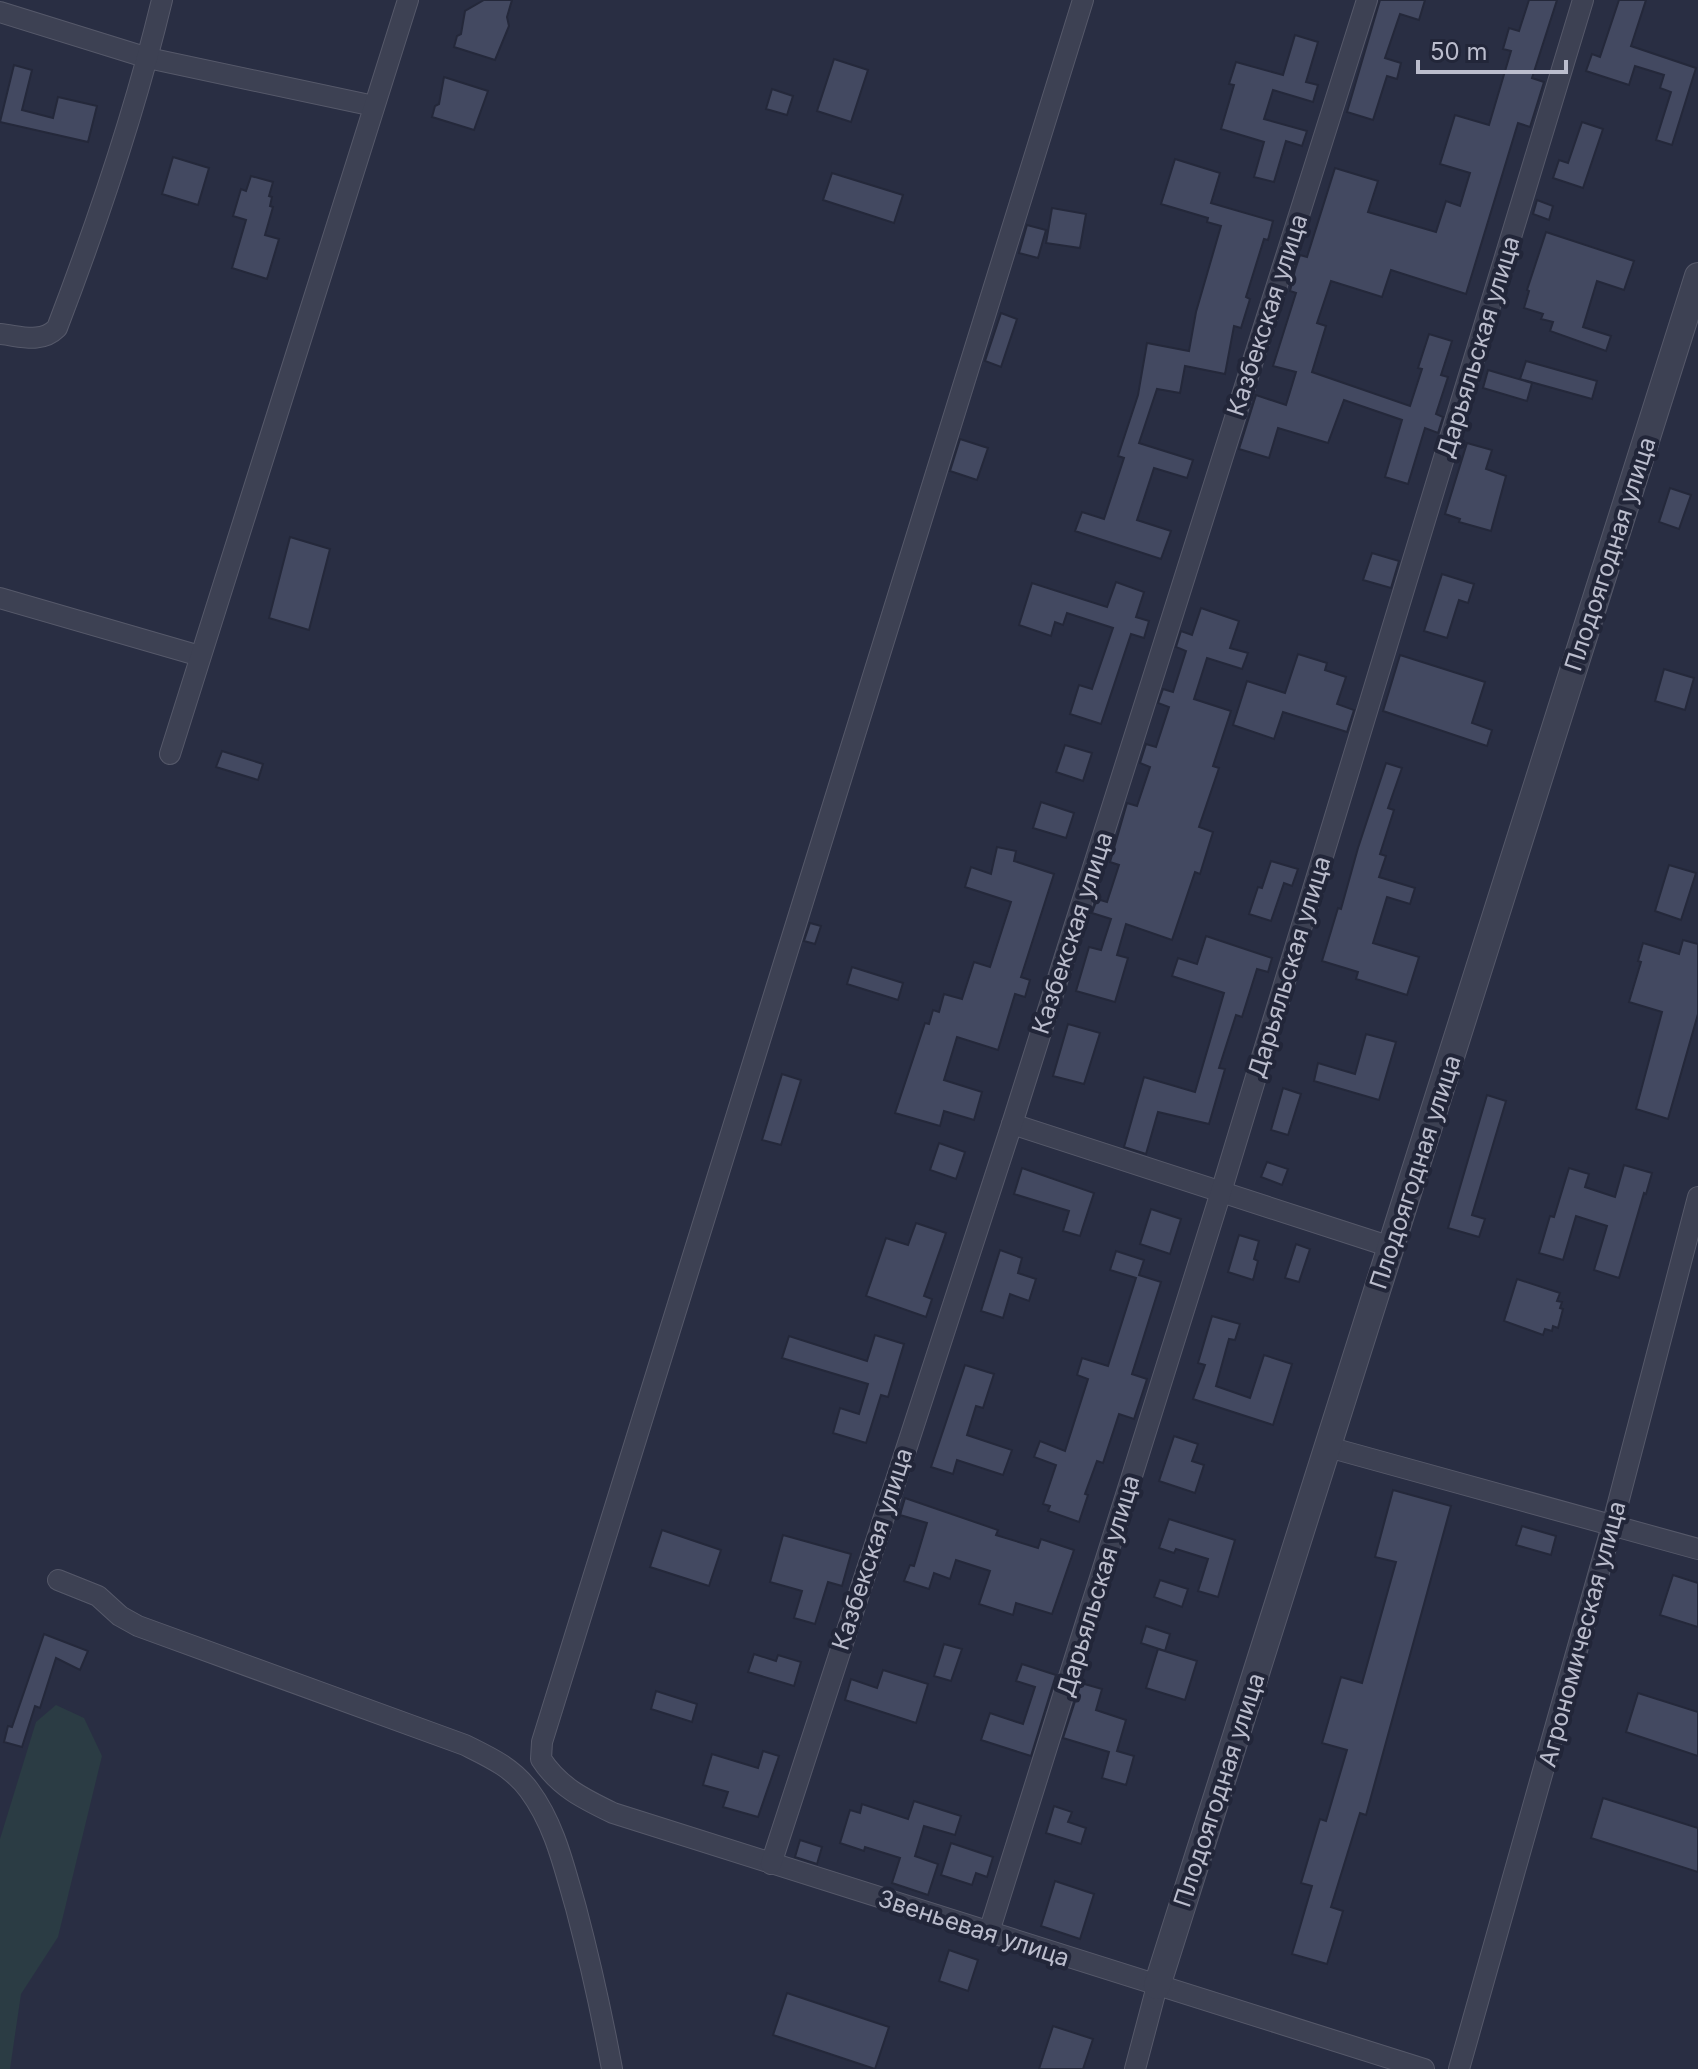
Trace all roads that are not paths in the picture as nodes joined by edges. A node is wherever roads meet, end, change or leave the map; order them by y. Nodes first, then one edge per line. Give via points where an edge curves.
1 (162, 0) edge
2 (408, 0) edge
3 (1083, 0) edge
4 (1367, 0) edge
5 (1583, 0) edge
6 (0, 12) edge
7 (148, 58) junction
8 (374, 106) junction
9 (1698, 276) edge
10 (0, 334) edge
11 (0, 598) edge
12 (200, 656) junction
13 (170, 754) dead end
14 (1012, 1124) junction
15 (1221, 1192) junction
16 (1698, 1197) edge
17 (1391, 1247) junction
18 (1328, 1447) junction
19 (1612, 1526) junction
20 (1698, 1549) edge
21 (58, 1580) dead end
22 (771, 1864) junction
23 (989, 1932) junction
24 (1157, 1986) junction
25 (612, 2069) edge
26 (1135, 2069) edge
27 (1424, 2069) edge
28 (1459, 2069) edge

1 - 7 street
2 - 8 street
3 - 22 street, Звеньевая улица via 541,1759 559,1782 613,1813
4 - 14 street, Казбекская улица
5 - 15 street, Дарьяльская улица
6 - 7 street
7 - 8 street
7 - 10 street via 57,328 41,339
8 - 12 street
9 - 17 street, Плодоягодная улица
11 - 12 street
12 - 13 street
14 - 15 street
14 - 22 street, Казбекская улица
15 - 17 street
15 - 23 street, Дарьяльская улица
16 - 19 street, Агрономическая улица
17 - 18 street, Плодоягодная улица
18 - 19 street
18 - 24 street, Плодоягодная улица
19 - 20 street
19 - 28 street, Агрономическая улица
21 - 25 street via 98,1596 138,1626 465,1745 505,1765 548,1818 587,1952
22 - 23 street, Звеньевая улица
23 - 24 street, Звеньевая улица
24 - 26 street, Плодоягодная улица
24 - 27 street, Звеньевая улица

